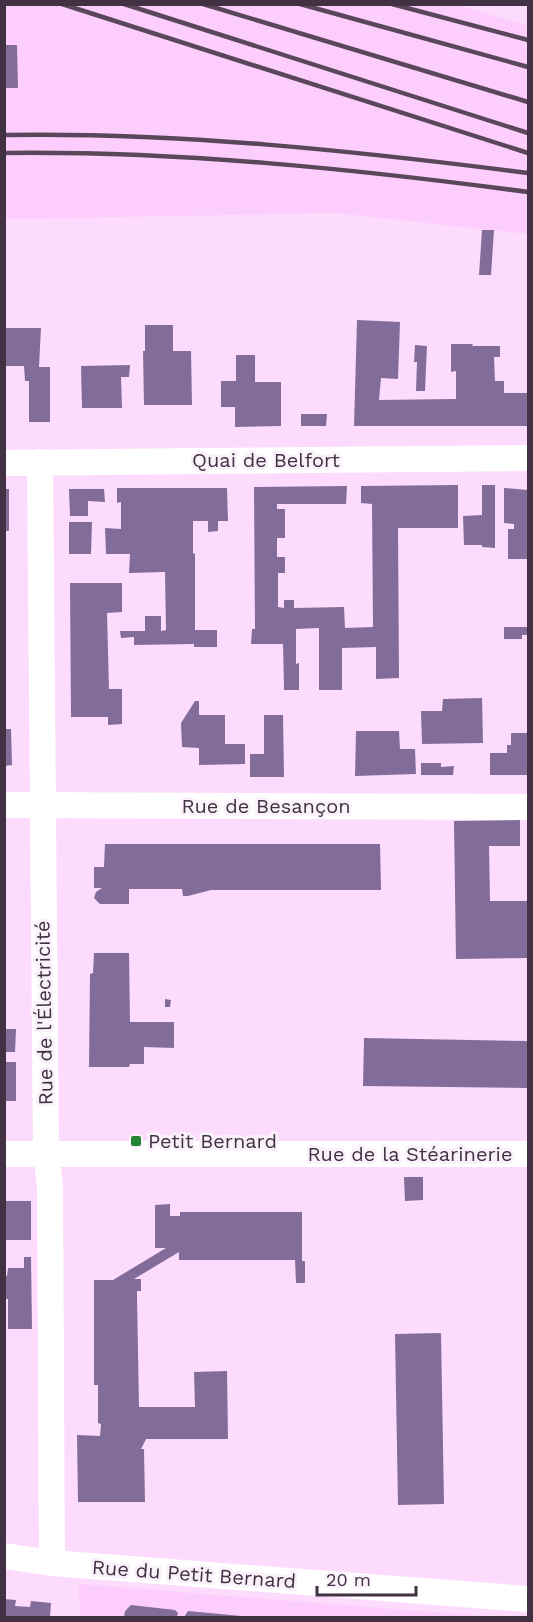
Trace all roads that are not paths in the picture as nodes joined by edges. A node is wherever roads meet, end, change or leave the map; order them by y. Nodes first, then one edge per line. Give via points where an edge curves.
1 (528, 458) edge
2 (40, 462) junction
3 (4, 463) edge
4 (4, 805) edge
5 (41, 806) junction
6 (528, 807) edge
7 (4, 1154) edge
8 (46, 1154) junction
9 (528, 1154) edge
10 (4, 1556) edge
11 (52, 1563) junction
12 (528, 1599) edge

1 - 2 street, Quai de Belfort
2 - 3 street, Quai de Belfort
2 - 5 street, Rue de l'Électricité
4 - 5 street, Rue de Besançon
5 - 6 street, Rue de Besançon
5 - 8 street, Rue de l'Électricité
7 - 8 street, Rue de la Stéarinerie
8 - 9 street, Rue de la Stéarinerie
8 - 11 street, Rue de l'Électricité via 50,1186
10 - 11 street, Rue du Petit Bernard
11 - 12 street, Rue du Petit Bernard

